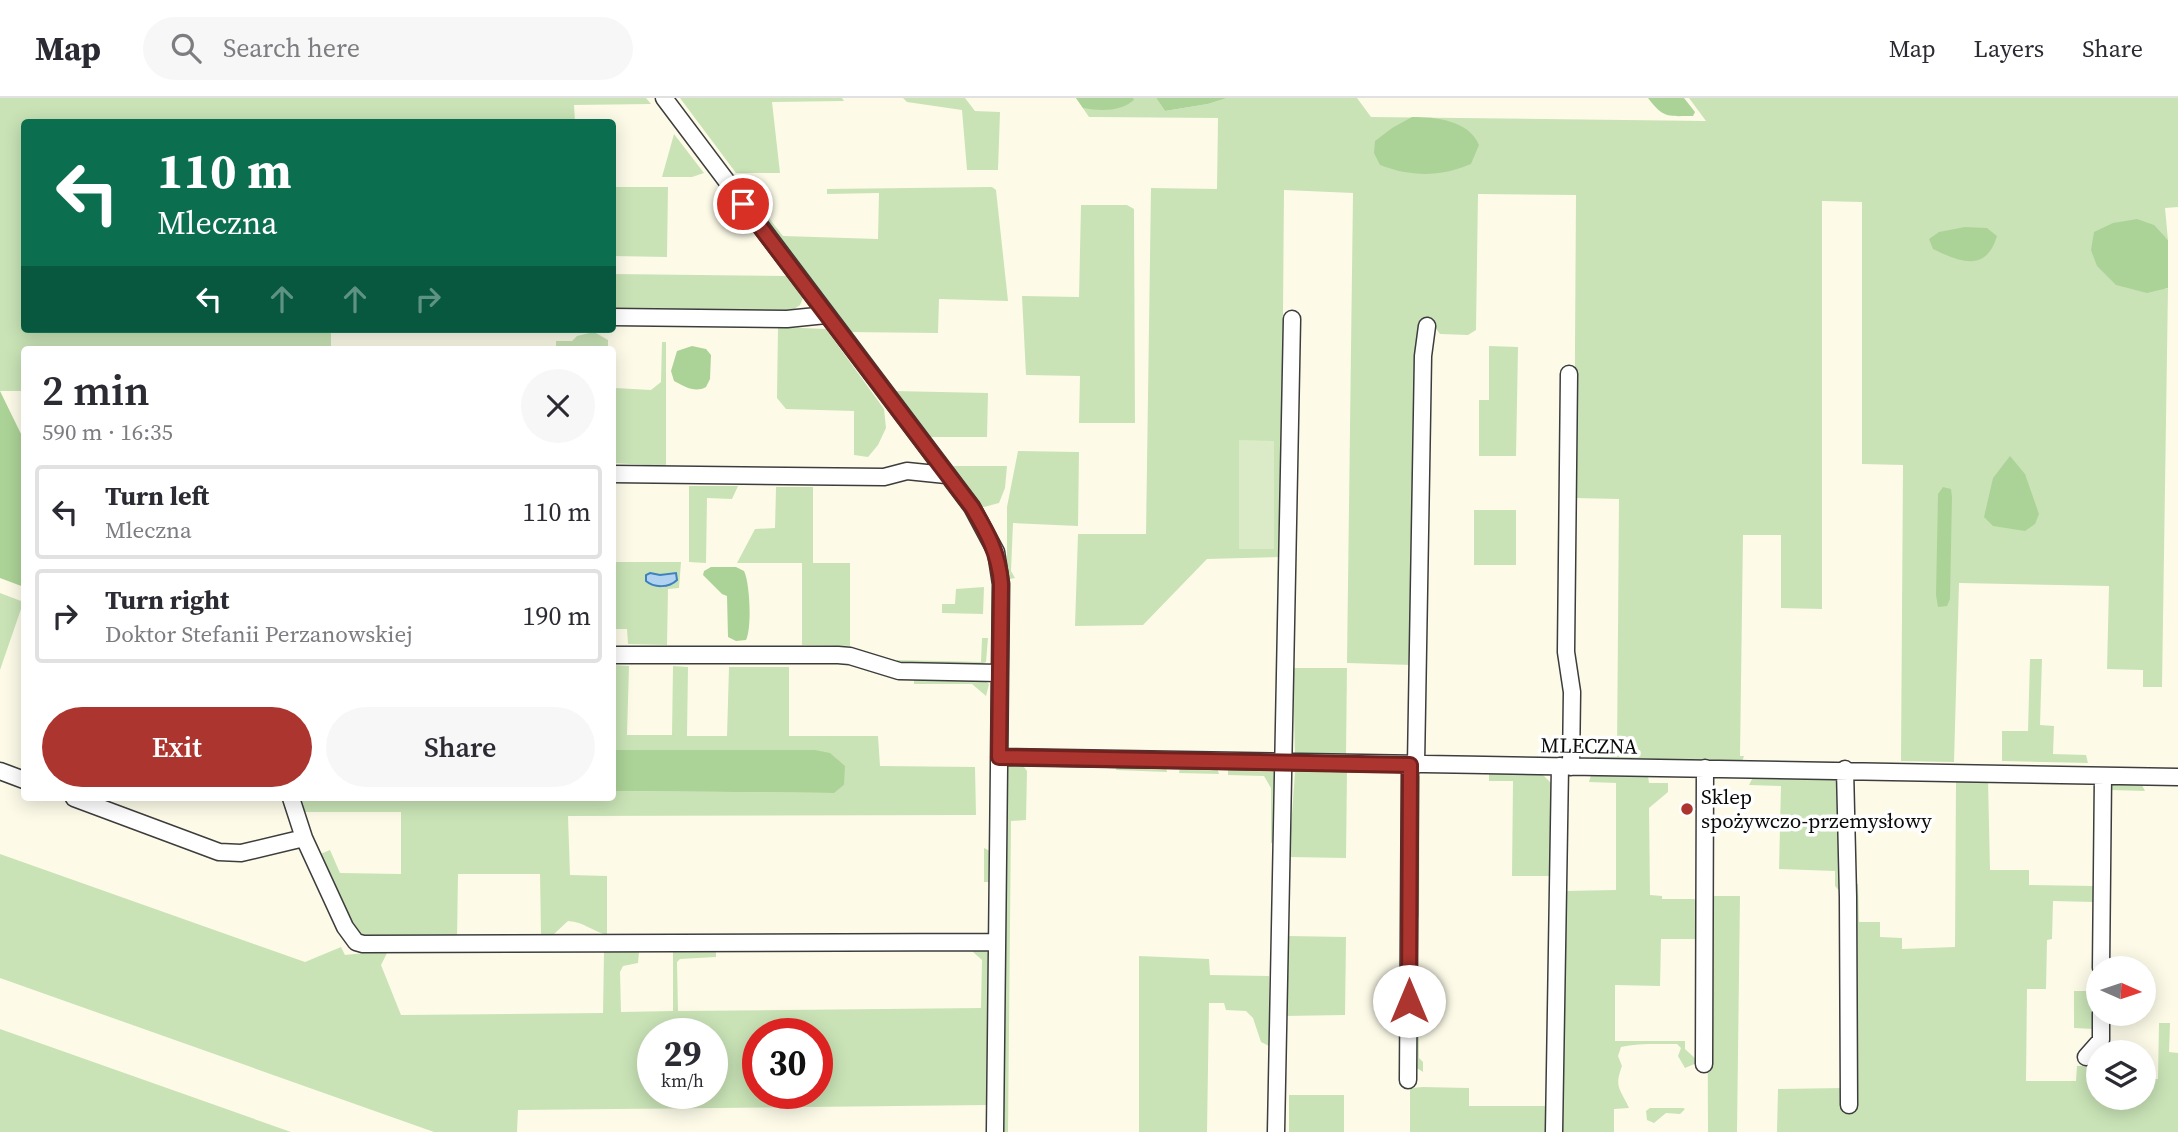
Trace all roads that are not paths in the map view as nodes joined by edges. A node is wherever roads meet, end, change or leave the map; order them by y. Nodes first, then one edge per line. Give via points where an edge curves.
1 (664, 98) edge
2 (826, 315) junction
3 (616, 317) edge
4 (1292, 319) dead end
5 (1427, 326) dead end
6 (1569, 374) dead end
7 (616, 474) edge
8 (946, 475) junction
9 (616, 655) edge
10 (999, 673) junction
11 (999, 757) junction
12 (1285, 762) junction
13 (1413, 765) junction
14 (1566, 766) junction
15 (1705, 768) junction
16 (1845, 769) junction
17 (0, 771) edge
18 (2103, 776) junction
19 (2178, 777) edge
20 (21, 779) edge
21 (82, 801) edge
22 (292, 801) edge
23 (304, 838) junction
24 (998, 942) junction
25 (2101, 956) edge
26 (1704, 1064) dead end
27 (1408, 1080) dead end
28 (1849, 1105) dead end
29 (995, 1132) edge
30 (1276, 1132) edge
31 (1554, 1132) edge

1 - 2 street
2 - 3 street via 787,319
2 - 8 street
4 - 12 street
5 - 13 street
6 - 14 street via 1566,652 1572,692
7 - 8 street via 884,477 907,471
8 - 10 street via 972,507 996,552 1001,584
9 - 10 street via 838,655 899,671
10 - 11 street
11 - 12 street, MLECZNA
11 - 24 street
12 - 13 street, MLECZNA
12 - 30 street
13 - 14 street, MLECZNA
13 - 27 street
14 - 15 street, MLECZNA
14 - 31 street
15 - 16 street, MLECZNA
15 - 26 street
16 - 18 street, MLECZNA
16 - 28 street
17 - 20 street
18 - 19 street, MLECZNA
18 - 25 street
21 - 23 street via 219,852 241,853
22 - 23 street
23 - 24 street via 345,927 356,942 368,945
24 - 29 street

